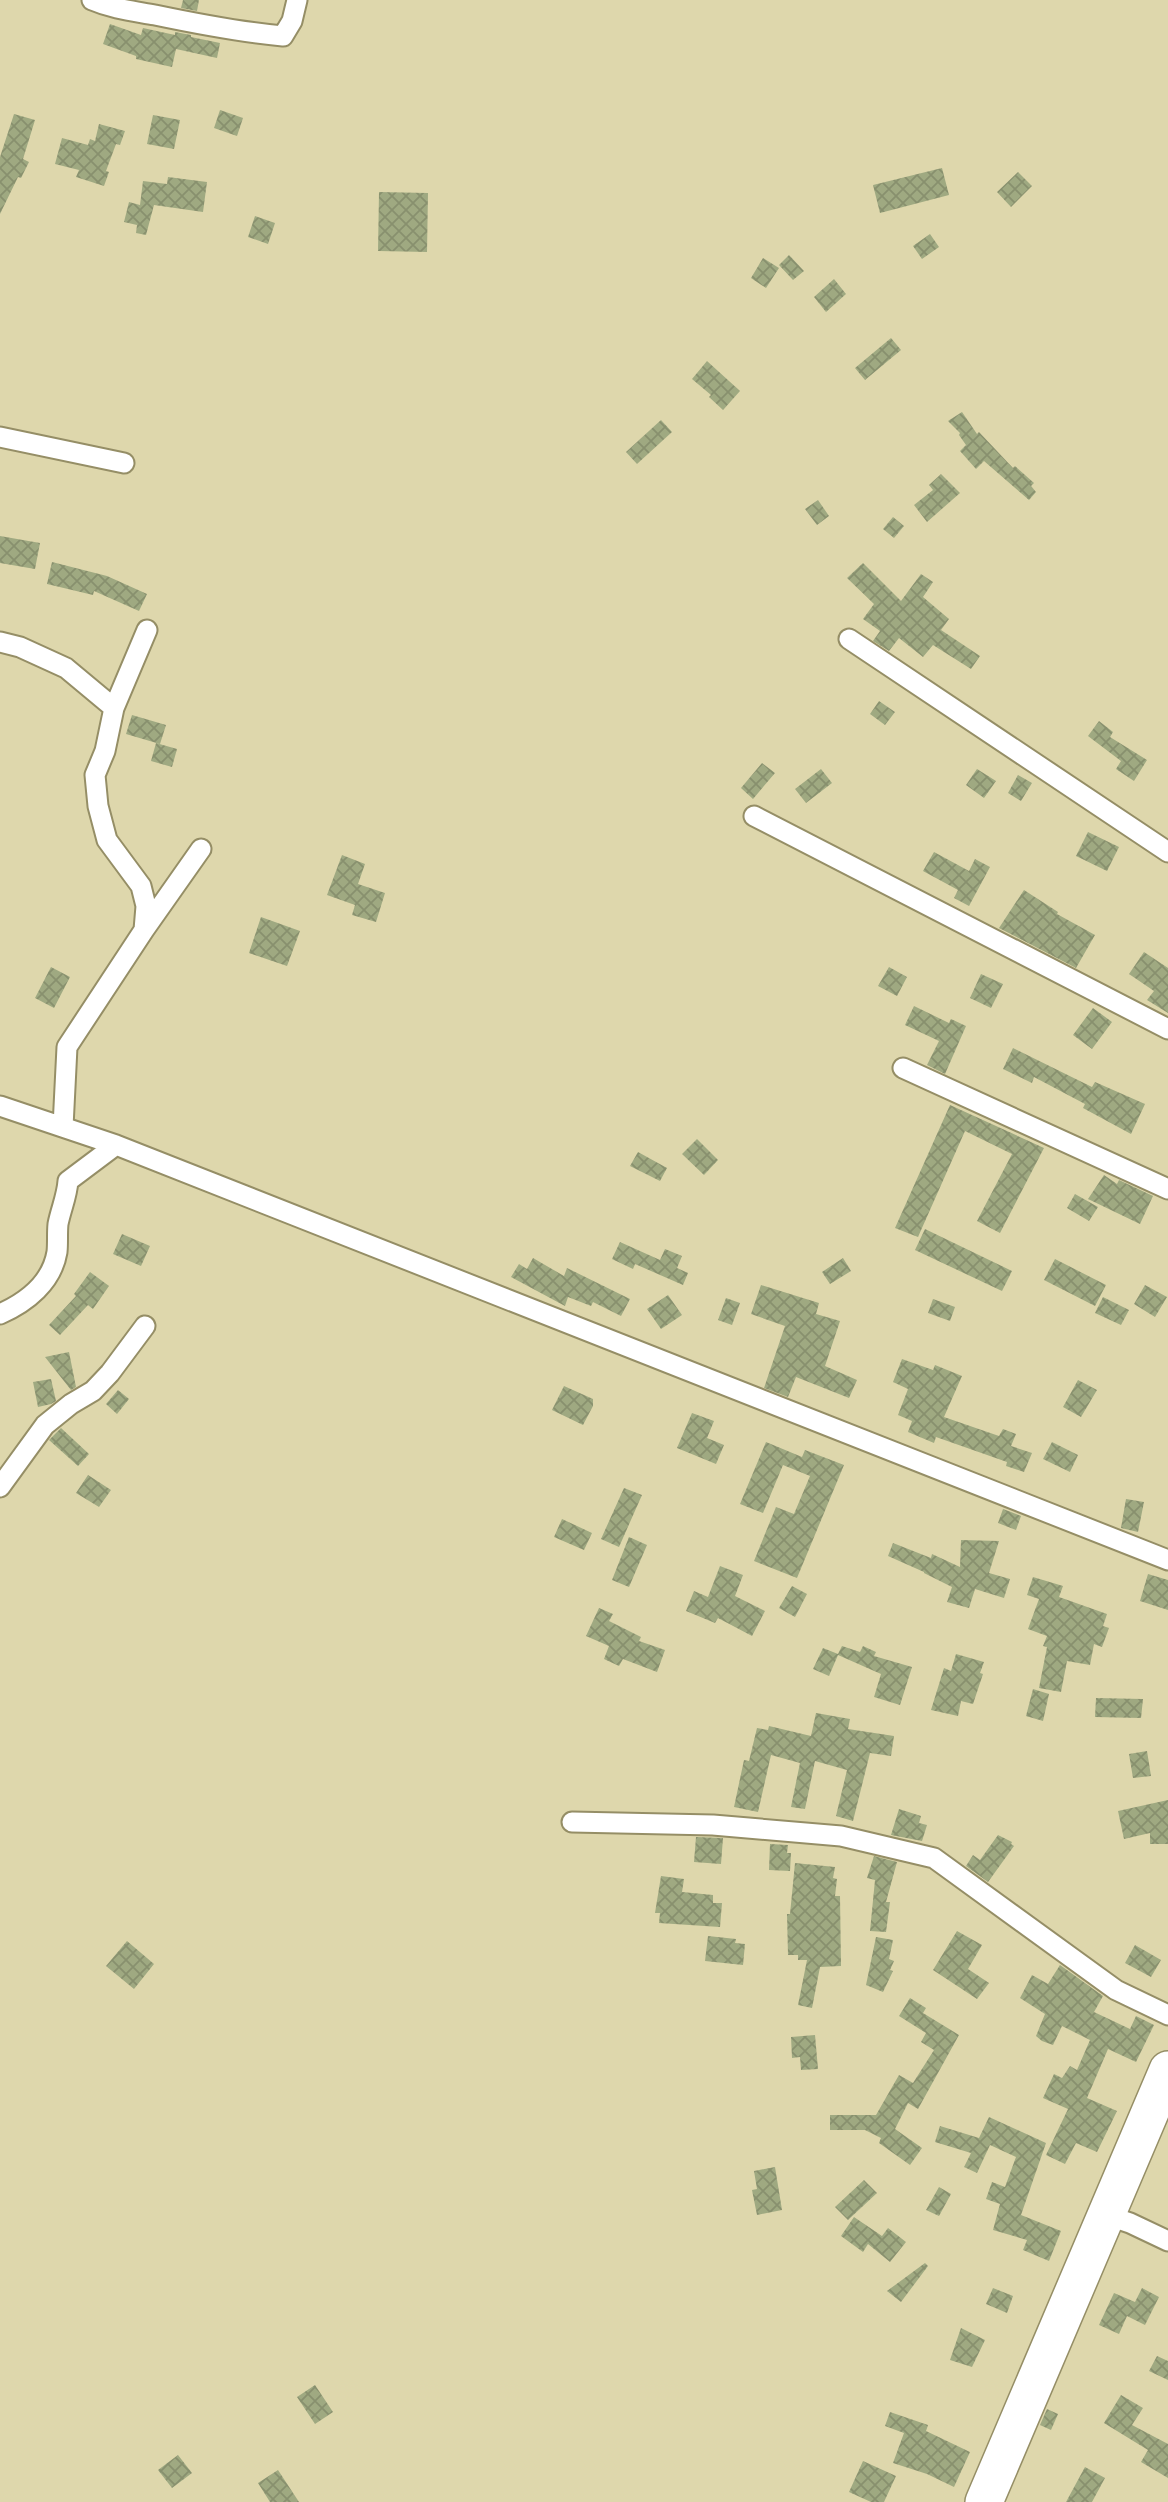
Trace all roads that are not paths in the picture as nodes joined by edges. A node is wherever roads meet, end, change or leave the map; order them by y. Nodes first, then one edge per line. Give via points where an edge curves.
1 (92, 0) edge
2 (298, 0) edge
3 (0, 438) edge
4 (124, 463) dead end
5 (147, 630) dead end
6 (849, 639) dead end
7 (0, 642) edge
8 (114, 708) junction
9 (754, 816) dead end
10 (201, 849) dead end
11 (1168, 852) edge
12 (144, 930) junction
13 (1168, 1029) edge
14 (902, 1068) dead end
15 (0, 1106) edge
16 (63, 1127) junction
17 (116, 1145) junction
18 (1168, 1189) edge
19 (0, 1314) edge
20 (145, 1326) dead end
21 (0, 1487) edge
22 (1168, 1560) edge
23 (572, 1822) dead end
24 (1168, 2015) edge
25 (1167, 2076) edge
26 (1106, 2215) junction
27 (1168, 2241) edge
28 (984, 2501) edge

1 - 2 street via 113,9 186,23 283,36
3 - 4 street
5 - 8 street
6 - 11 street
7 - 8 street via 66,668
8 - 12 street via 105,751 94,775 98,806 107,839 141,886 146,906
9 - 13 street
10 - 12 street
12 - 16 street via 67,1047
14 - 18 street
15 - 16 street
16 - 17 street
17 - 19 street via 68,1181 57,1252 47,1278 30,1297
17 - 22 street
20 - 21 street via 93,1391 45,1425
23 - 24 street via 713,1825 841,1836 934,1858 1116,1990
25 - 26 highway
26 - 27 street
26 - 28 highway

